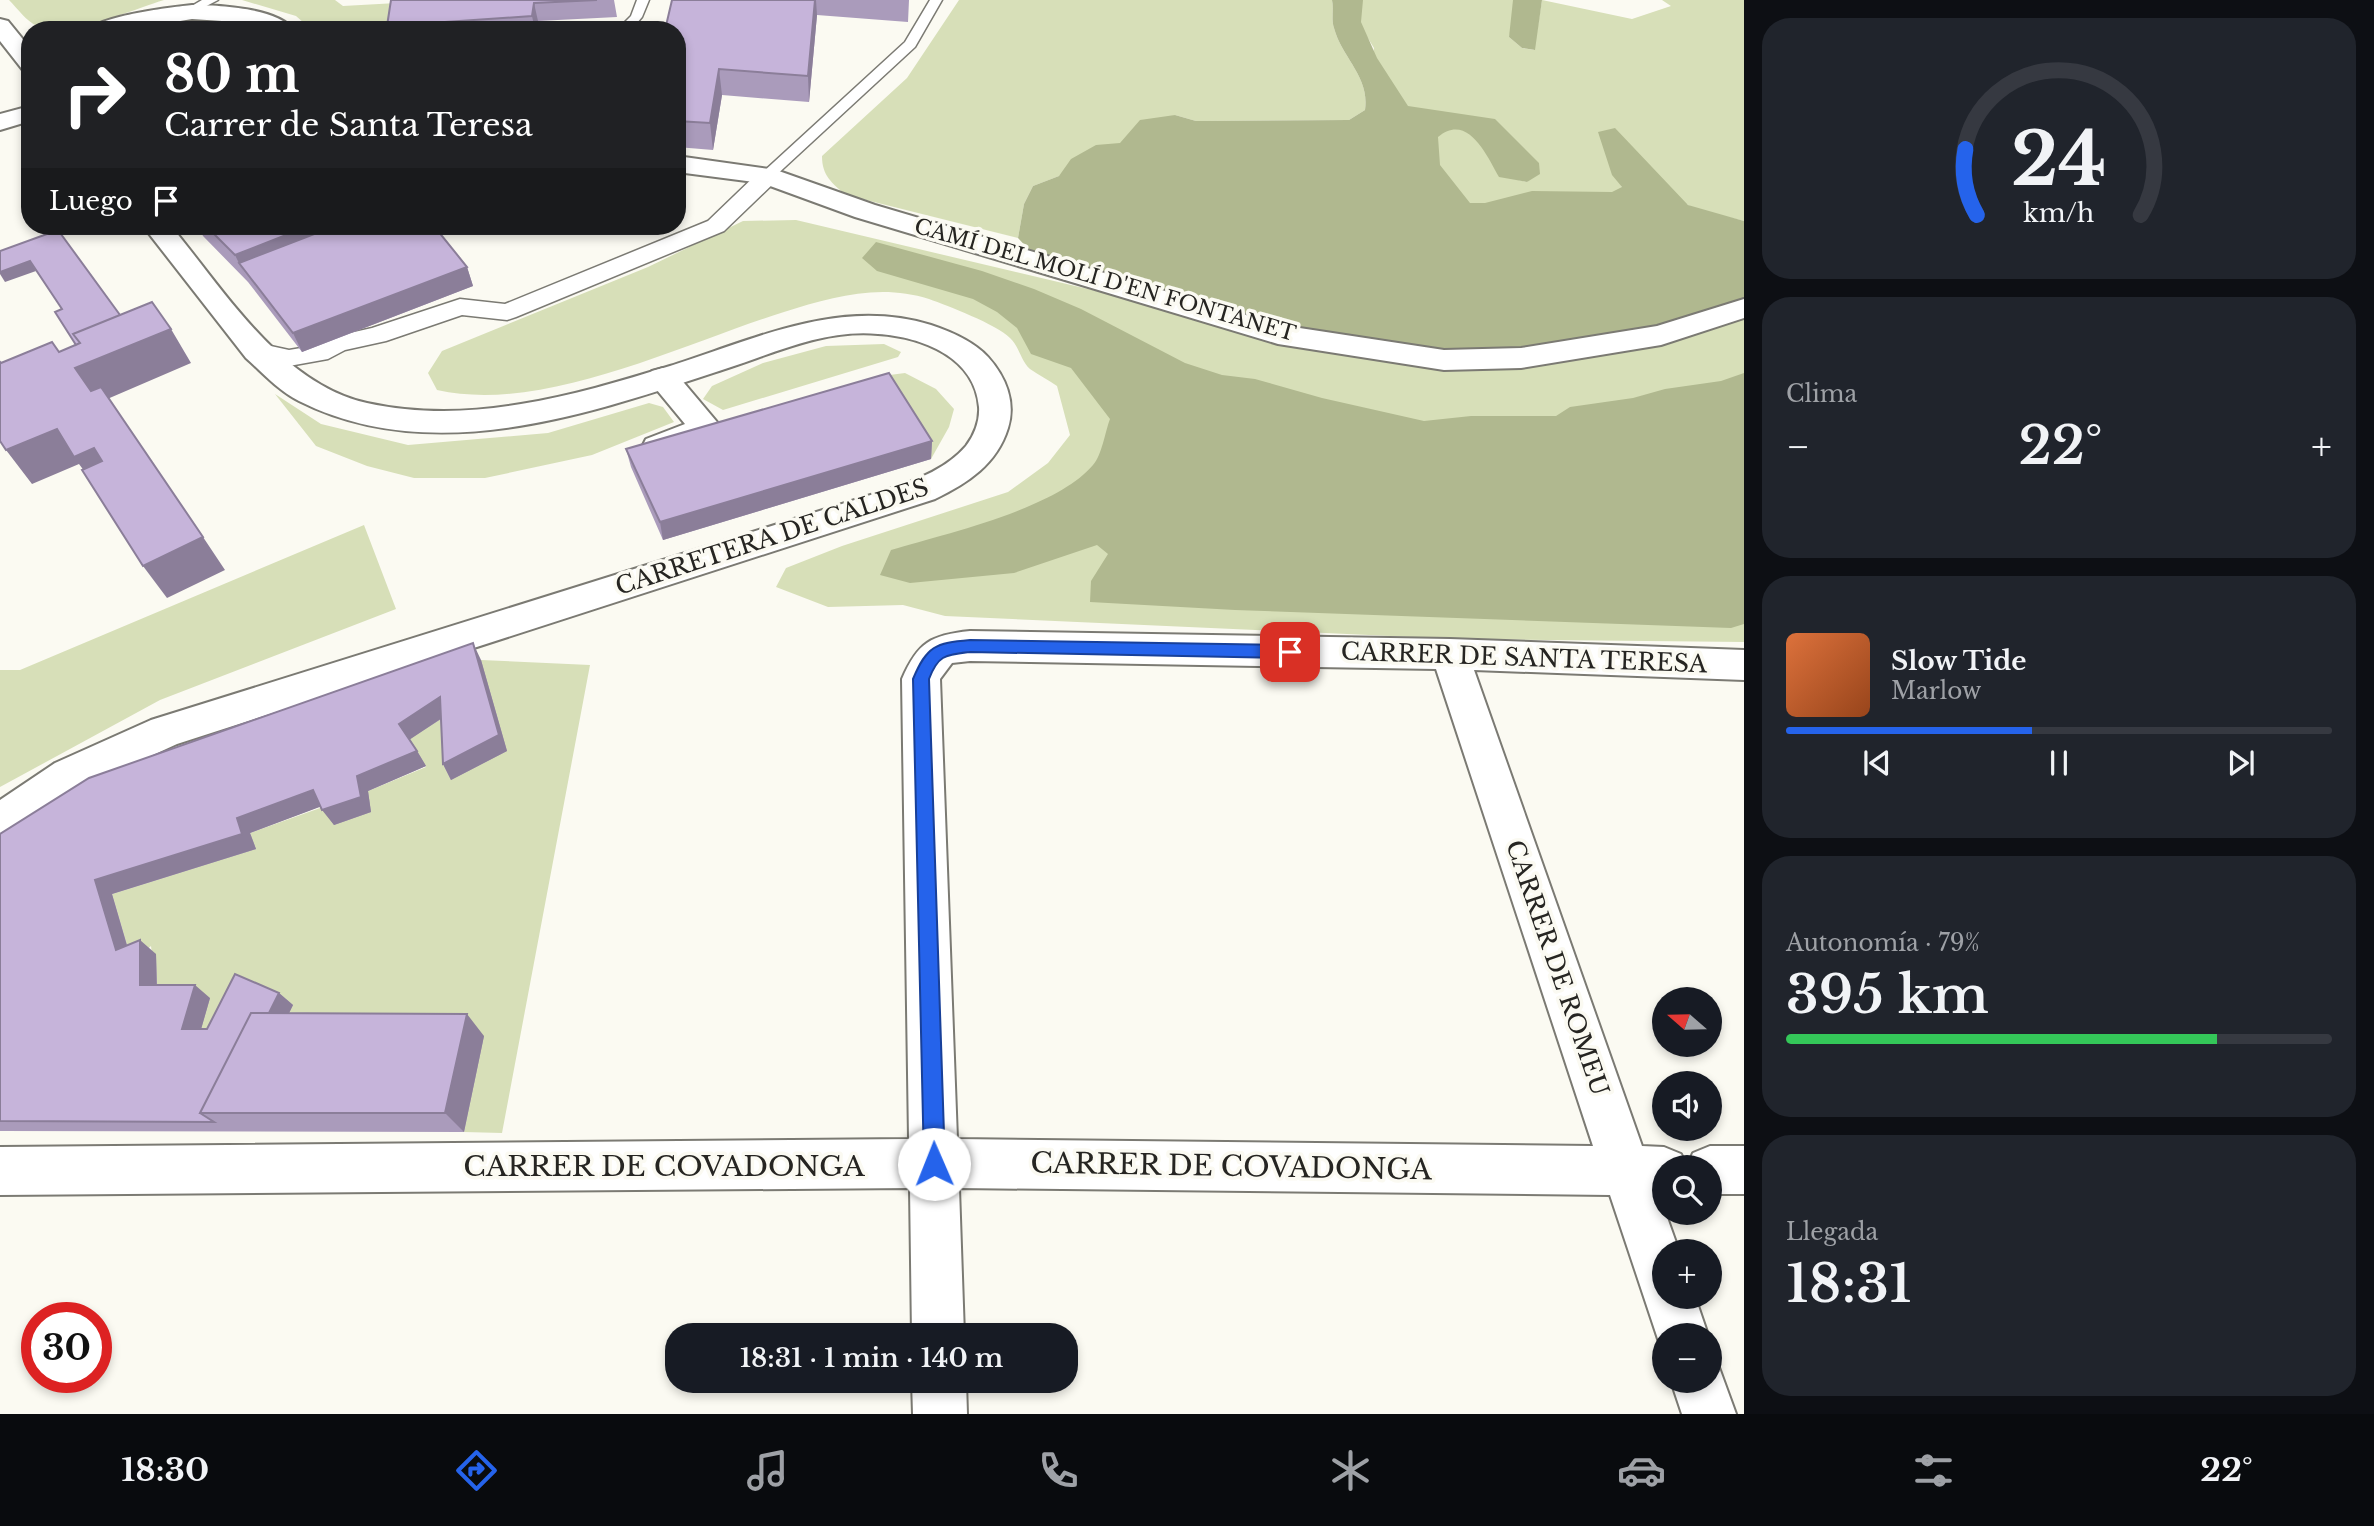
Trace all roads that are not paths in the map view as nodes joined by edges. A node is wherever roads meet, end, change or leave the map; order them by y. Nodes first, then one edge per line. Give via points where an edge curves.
1 (212, 0) edge
2 (643, 0) edge
3 (936, 0) edge
4 (191, 10) junction
5 (136, 21) edge
6 (268, 21) edge
7 (634, 21) edge
8 (0, 26) edge
9 (21, 49) edge
10 (21, 116) edge
11 (0, 122) edge
12 (686, 166) edge
13 (763, 180) junction
14 (164, 235) edge
15 (1744, 308) edge
16 (257, 351) junction
17 (663, 378) junction
18 (629, 458) edge
19 (1450, 654) junction
20 (1744, 665) edge
21 (0, 822) edge
22 (934, 1164) junction
23 (1722, 1170) edge
24 (1744, 1170) edge
25 (0, 1171) edge
26 (1646, 1171) edge
27 (1657, 1239) edge
28 (938, 1323) edge
29 (939, 1393) edge
30 (1702, 1393) edge
31 (940, 1414) edge
32 (1709, 1414) edge

1 - 4 lane
2 - 7 lane
3 - 13 lane via 910,44
4 - 5 street
4 - 6 street via 241,13
8 - 9 street
10 - 11 street
12 - 13 street, CAMÍ DEL MOLÍ D'EN FONTANET
13 - 15 street, CAMÍ DEL MOLÍ D'EN FONTANET via 1278,334 1432,358 1521,358 1661,335
13 - 16 street via 716,226 507,312 460,307 319,353 289,358
14 - 16 street, CARRETERA DE CALDES
16 - 17 street, CARRETERA DE CALDES via 318,397 369,413 419,421 525,416
17 - 18 street via 718,424
17 - 21 street, CARRETERA DE CALDES via 824,327 855,323 904,327 940,338 981,369 992,387 993,426 971,461 929,487 165,731 69,775
19 - 20 street, CARRER DE SANTA TERESA
19 - 22 street, CARRER DE SANTA TERESA via 970,646 945,649 929,658 921,679
19 - 26 street, CARRER DE ROMEU
22 - 25 street, CARRER DE COVADONGA
22 - 26 street, CARRER DE COVADONGA
22 - 28 street
23 - 24 street
26 - 27 street, CARRER DE ROMEU
29 - 31 street
30 - 32 street

